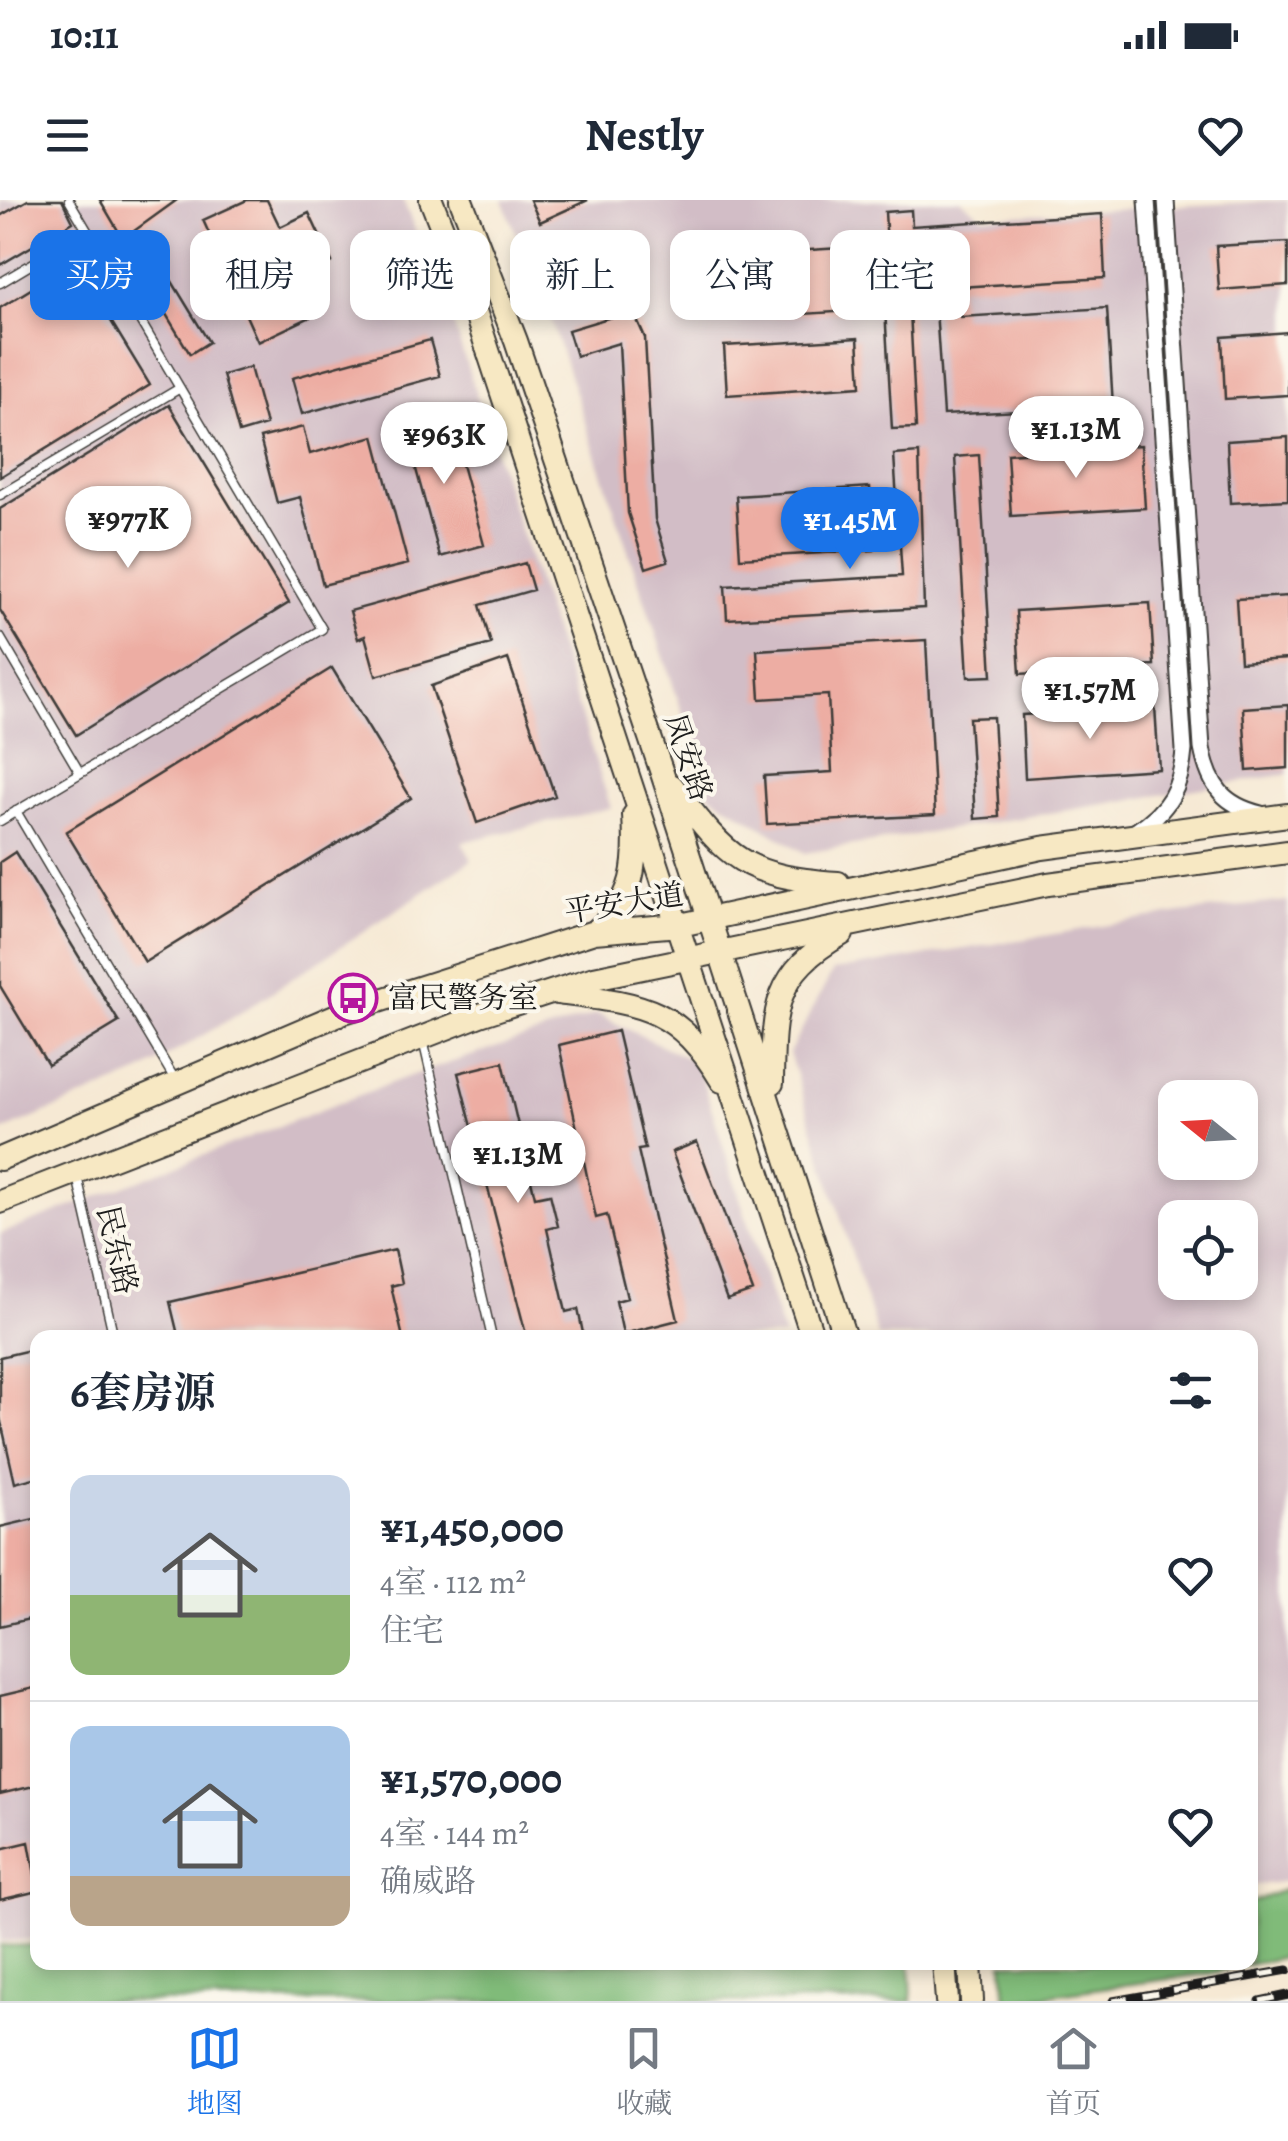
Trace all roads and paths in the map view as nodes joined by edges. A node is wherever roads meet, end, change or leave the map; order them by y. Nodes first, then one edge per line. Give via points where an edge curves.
1 (69, 200) edge
2 (431, 200) edge
3 (461, 200) edge
4 (1147, 200) edge
5 (1166, 200) edge
6 (86, 230) edge
7 (30, 265) edge
8 (0, 283) edge
9 (139, 320) edge
10 (180, 388) junction
11 (0, 495) edge
12 (0, 637) edge
13 (80, 773) junction
14 (662, 774) junction
15 (631, 776) junction
16 (16, 811) junction
17 (1279, 816) edge
18 (0, 821) edge
19 (1130, 834) junction
20 (1288, 852) edge
21 (866, 885) junction
22 (711, 918) junction
23 (680, 925) junction
24 (858, 925) junction
25 (594, 932) junction
26 (723, 954) junction
27 (692, 960) junction
28 (550, 992) junction
29 (422, 1037) junction
30 (177, 1084) junction
31 (771, 1104) junction
32 (741, 1112) junction
33 (0, 1159) edge
34 (76, 1172) junction
35 (0, 1202) edge
36 (112, 1330) edge
37 (490, 1330) edge
38 (810, 1330) edge
39 (842, 1330) edge
40 (945, 1970) edge
41 (970, 1970) edge
42 (947, 2001) edge
43 (972, 2001) edge

1 - 6 lane
2 - 15 street, 凤安路 via 475,310
3 - 14 street, 凤安路 via 516,341
4 - 19 street via 1184,750 1172,800
5 - 17 street via 1202,748 1220,795 1240,809
7 - 8 lane
9 - 10 lane
10 - 11 lane
10 - 13 lane via 322,629
12 - 13 lane
13 - 16 lane
14 - 21 street via 720,847 744,864 790,880
14 - 22 street, 凤安路
15 - 23 street, 凤安路
15 - 25 street via 634,878 615,914
16 - 18 lane
16 - 30 lane
17 - 19 street, 平安大道
19 - 21 street, 平安大道
20 - 24 street via 1048,884
21 - 22 street, 平安大道
22 - 23 street, 平安大道
22 - 26 street, 凤安路
23 - 25 street, 平安大道
23 - 27 street, 凤安路
24 - 26 street
24 - 31 street via 813,952 786,984 773,1024
25 - 30 street, 平安大道 via 344,1012
26 - 27 street
26 - 31 street, 凤安路
27 - 28 street
27 - 32 street, 凤安路
28 - 29 street
28 - 32 street via 636,1004 675,1021 698,1043
29 - 34 street
29 - 37 lane
30 - 33 street, 平安大道
31 - 39 street, 凤安路
32 - 38 street, 凤安路
34 - 35 street
34 - 36 lane, 民东路
40 - 42 street
41 - 43 street

